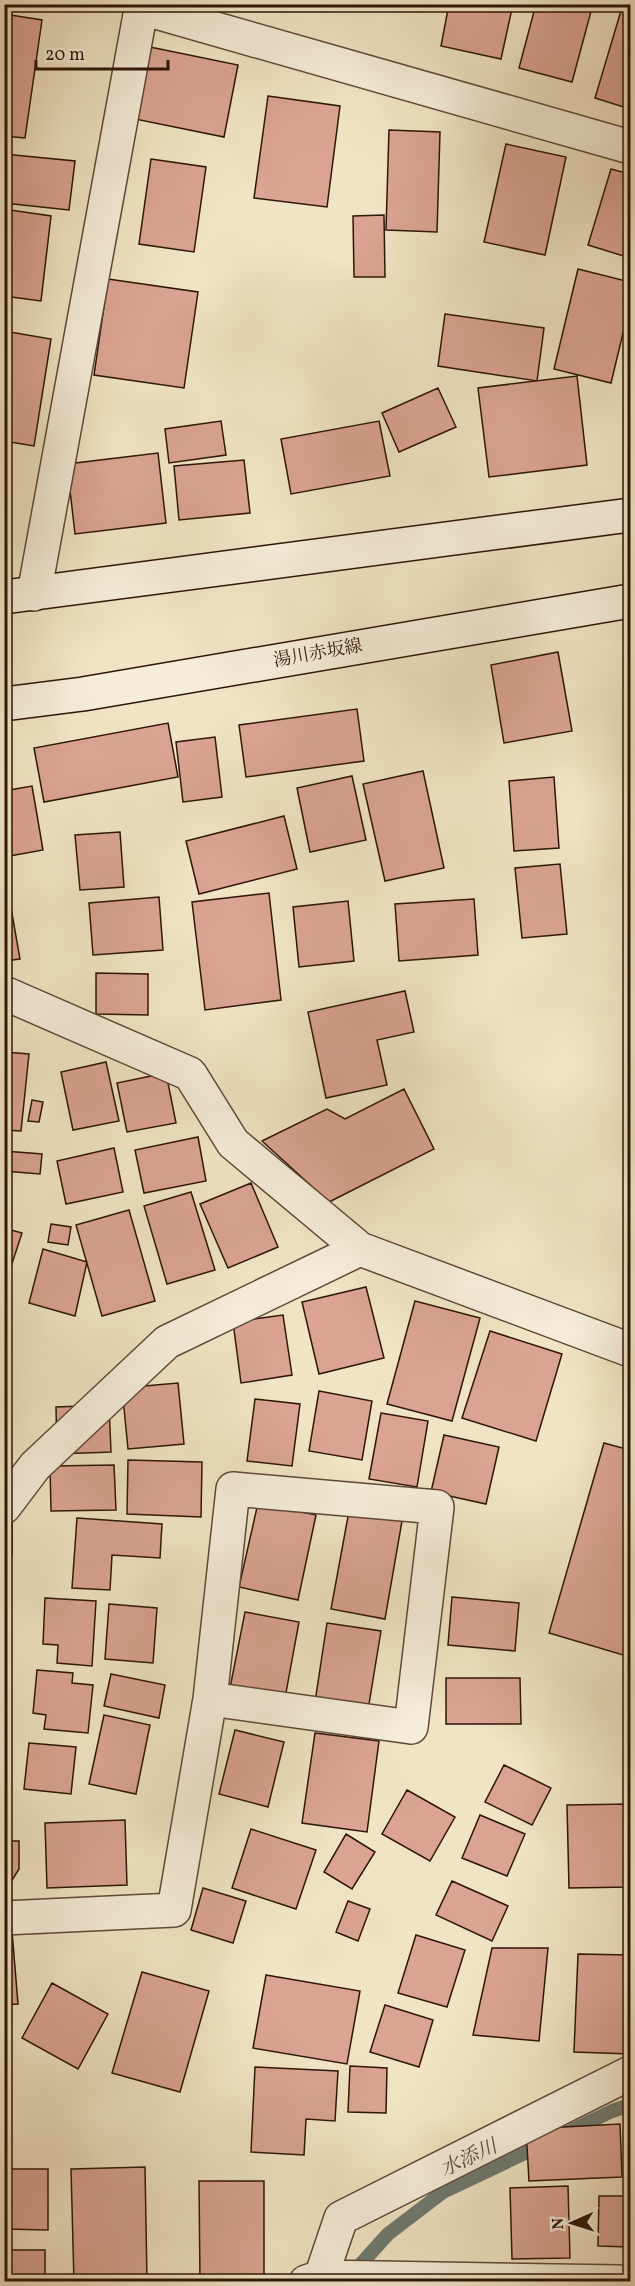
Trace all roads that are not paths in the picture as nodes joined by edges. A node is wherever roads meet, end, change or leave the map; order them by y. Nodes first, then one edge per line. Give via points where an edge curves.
1 (142, 6) edge
2 (630, 147) edge
3 (630, 515) edge
4 (19, 596) edge
5 (630, 601) edge
6 (4, 704) edge
7 (4, 993) edge
8 (360, 1249) junction
9 (630, 1350) edge
10 (4, 1508) edge
11 (210, 1699) junction
12 (4, 1918) edge
13 (630, 2073) edge
14 (314, 2280) edge
15 (619, 2282) edge

1 - 2 street
1 - 4 street
3 - 4 street
5 - 6 street, 湯川赤坂線
7 - 8 street via 190,1074 233,1143
8 - 9 street
8 - 10 street via 167,1342 35,1466
11 - 11 street via 411,1727 437,1507 233,1489
11 - 12 street via 174,1910
13 - 14 street via 341,2218
14 - 15 street

